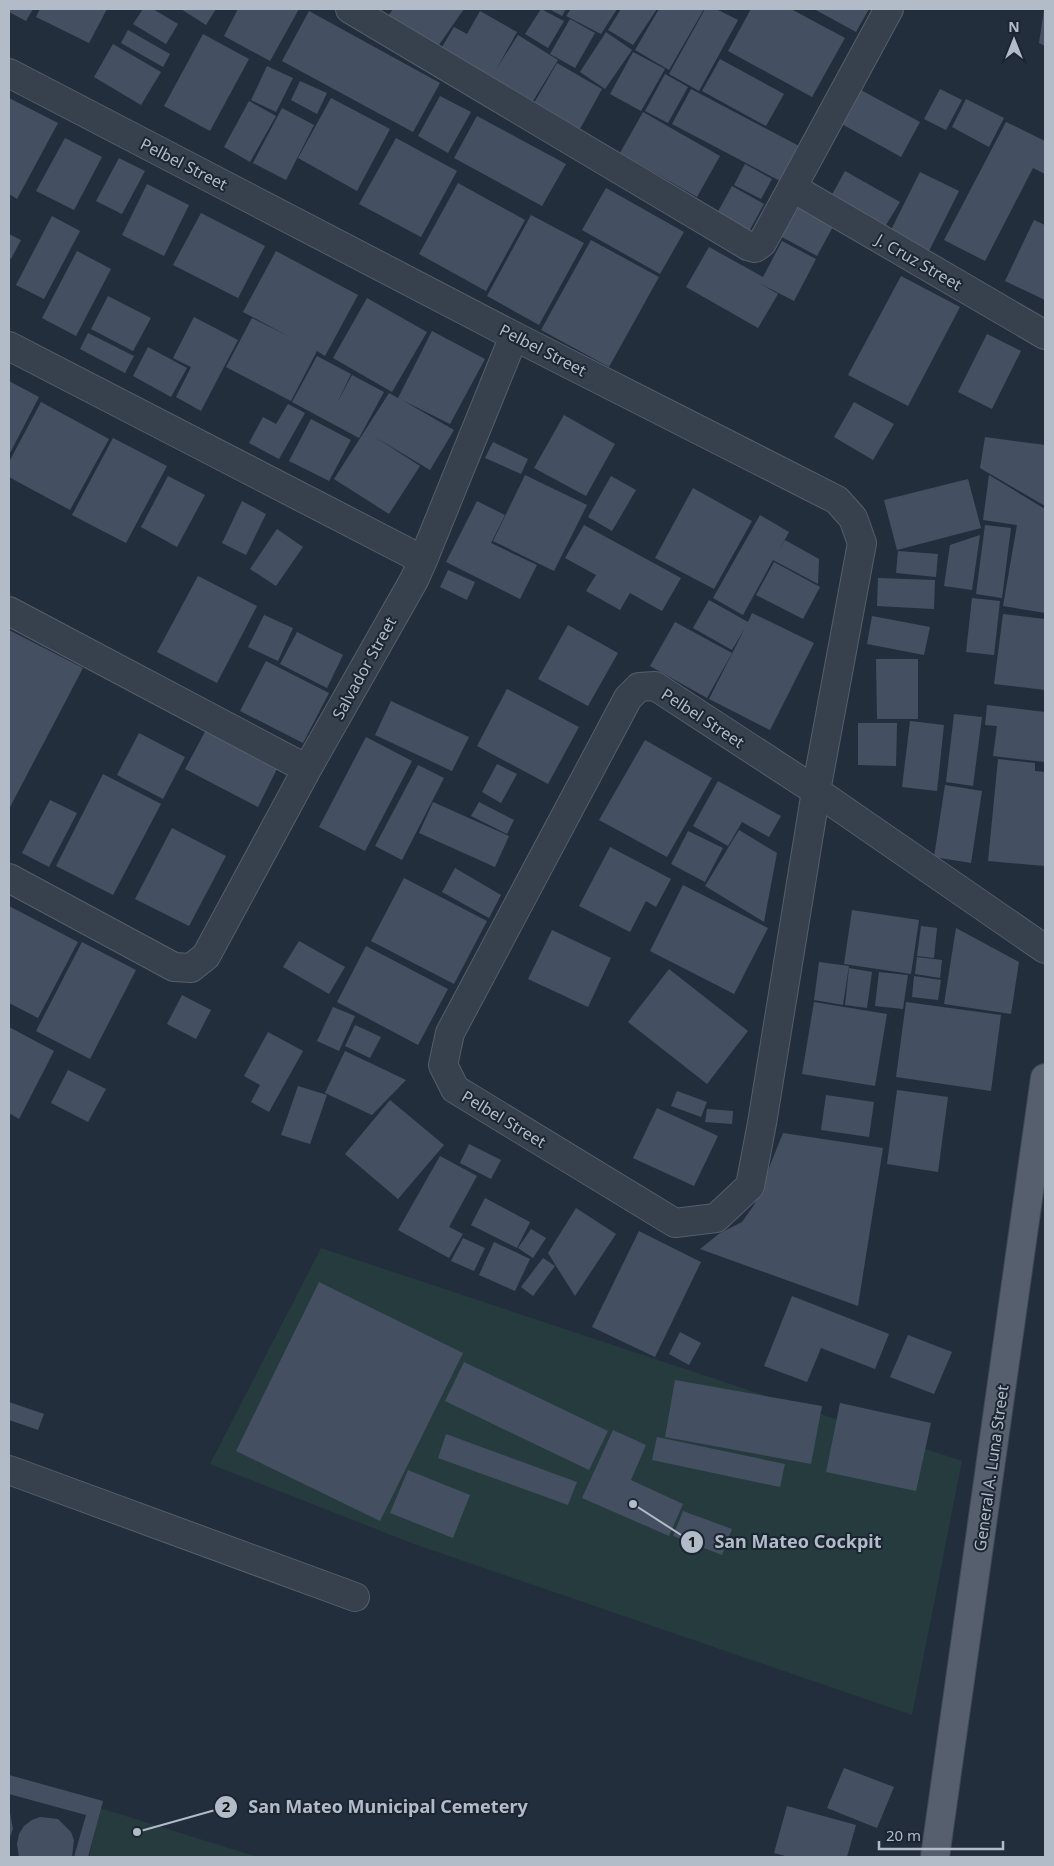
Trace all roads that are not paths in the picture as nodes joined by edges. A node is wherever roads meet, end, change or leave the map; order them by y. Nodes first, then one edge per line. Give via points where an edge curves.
1 (350, 9) edge
2 (889, 9) edge
3 (9, 73) edge
4 (793, 188) junction
5 (514, 336) junction
6 (1045, 336) edge
7 (9, 346) edge
8 (423, 560) junction
9 (9, 612) edge
10 (307, 769) junction
11 (816, 791) junction
12 (9, 878) edge
13 (1045, 949) edge
14 (1045, 1078) edge
15 (9, 1470) edge
16 (356, 1596) dead end
17 (936, 1857) edge

1 - 4 street via 748,246 755,248 762,243
2 - 4 street
3 - 5 street, Pelbel Street
4 - 6 street, J. Cruz Street
5 - 8 street, Salvador Street
5 - 11 street, Pelbel Street via 837,500 853,518 862,543
7 - 8 street
8 - 10 street, Salvador Street
9 - 10 street
10 - 12 street, Salvador Street via 206,956 191,968 174,967
11 - 11 street, Pelbel Street via 750,1186 716,1218 675,1223 455,1089 443,1065 450,1034 628,698 639,687 655,686
11 - 13 street, Pelbel Street
14 - 17 main road, General A. Luna Street
15 - 16 street

